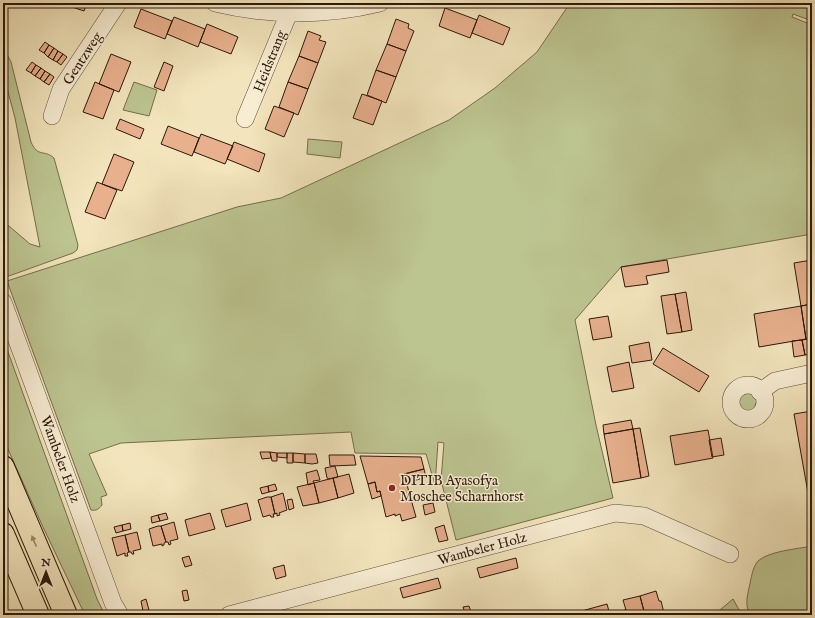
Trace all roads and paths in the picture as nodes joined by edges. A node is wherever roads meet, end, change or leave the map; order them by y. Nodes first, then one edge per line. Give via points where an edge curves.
1 (118, 3) edge
2 (215, 3) edge
3 (380, 3) edge
4 (291, 8) edge
5 (52, 116) dead end
6 (245, 119) dead end
7 (3, 302) edge
8 (812, 373) edge
9 (760, 392) dead end
10 (3, 467) edge
11 (3, 534) edge
12 (730, 554) dead end
13 (38, 615) edge
14 (66, 615) edge
15 (120, 615) edge
16 (229, 615) edge

1 - 5 street, Gentzweg via 61,89
2 - 4 street via 249,9
3 - 4 street via 335,11
4 - 6 street, Heidstrang
7 - 15 street, Wambeler Holz via 113,603
8 - 9 street via 775,380
14 -> 10 highway
11 - 13 highway
12 - 16 street, Wambeler Holz via 644,516 615,513

